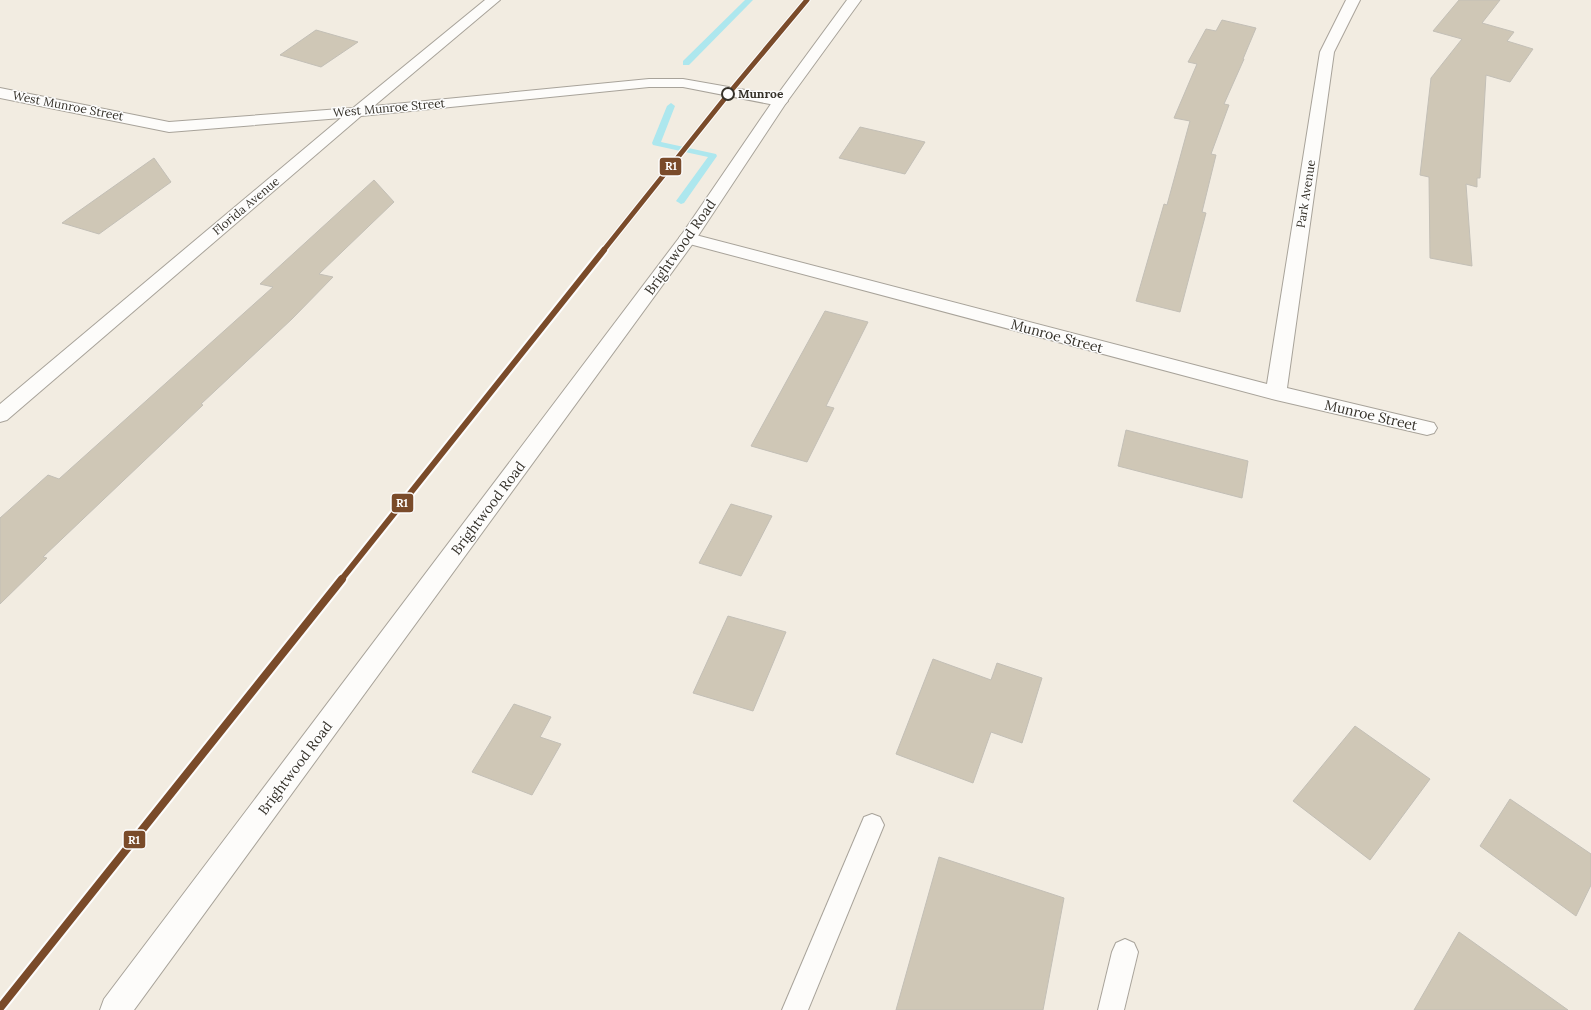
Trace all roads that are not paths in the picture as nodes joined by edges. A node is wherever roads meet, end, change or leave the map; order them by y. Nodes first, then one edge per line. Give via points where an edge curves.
1 (493, 0) edge
2 (854, 0) edge
3 (1353, 0) edge
4 (0, 93) edge
5 (780, 101) junction
6 (357, 112) junction
7 (688, 238) junction
8 (1276, 393) junction
9 (0, 414) edge
10 (1427, 428) dead end
11 (872, 825) dead end
12 (1125, 952) dead end
13 (115, 1010) edge
14 (795, 1010) edge
15 (1111, 1010) edge

1 - 6 street, Florida Avenue
2 - 5 street, Brightwood Road
3 - 8 street, Park Avenue via 1327,52
4 - 6 street, West Munroe Street via 169,127
5 - 6 street, West Munroe Street via 684,83 649,83
5 - 7 street, Brightwood Road
6 - 9 street, Florida Avenue
7 - 8 street, Munroe Street
7 - 13 street, Brightwood Road
8 - 10 street, Munroe Street
11 - 14 lane
12 - 15 lane

